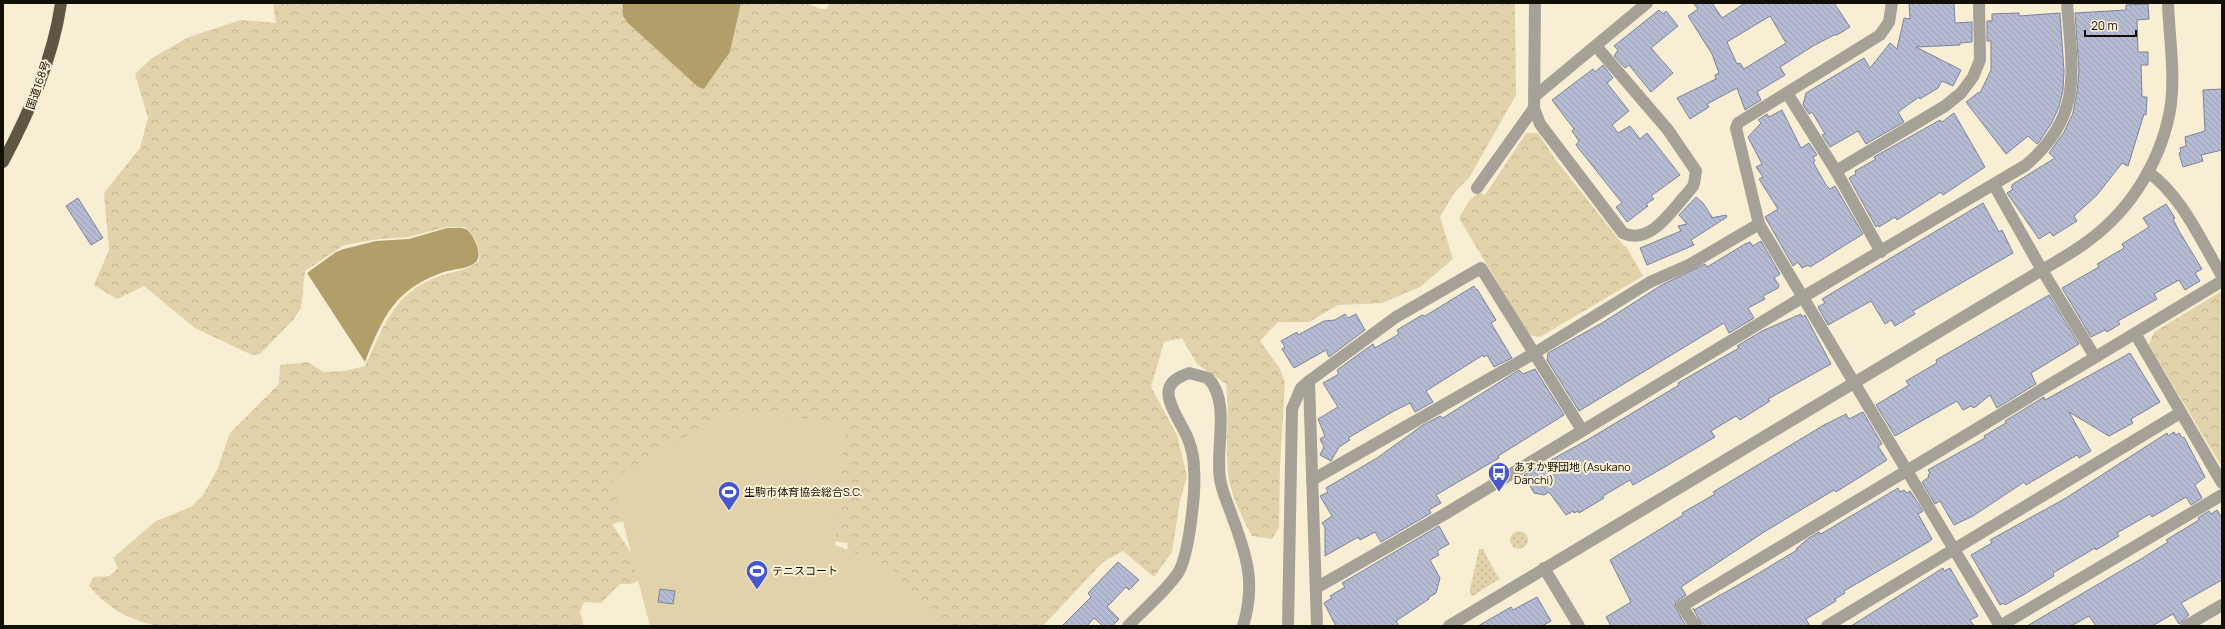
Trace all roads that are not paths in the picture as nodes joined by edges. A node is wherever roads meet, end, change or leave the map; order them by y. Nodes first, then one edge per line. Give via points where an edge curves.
1 (61, 3) edge
2 (1536, 3) edge
3 (1647, 3) edge
4 (1892, 3) edge
5 (1979, 3) edge
6 (2067, 3) edge
7 (2168, 3) edge
8 (1596, 46) junction
9 (1787, 93) junction
10 (1535, 102) junction
11 (3, 162) edge
12 (1836, 171) junction
13 (2148, 172) junction
14 (1994, 186) junction
15 (1477, 188) dead end
16 (1759, 224) junction
17 (1881, 252) junction
18 (2042, 270) junction
19 (2222, 276) edge
20 (2222, 281) edge
21 (1803, 297) junction
22 (2136, 335) junction
23 (1533, 354) junction
24 (2095, 357) junction
25 (1309, 381) junction
26 (1855, 381) junction
27 (2180, 413) junction
28 (1582, 430) junction
29 (1908, 470) junction
30 (1312, 480) junction
31 (2222, 483) edge
32 (2222, 495) edge
33 (1954, 548) junction
34 (1544, 568) junction
35 (1316, 588) junction
36 (2222, 605) edge
37 (1128, 626) edge
38 (1243, 626) edge
39 (1288, 626) edge
40 (1317, 626) edge
41 (1449, 626) edge
42 (1579, 626) edge
43 (1695, 626) edge
44 (1827, 626) edge
45 (2000, 626) edge
46 (2186, 626) edge

1 - 11 highway, 国道168号 via 47,61 29,112
2 - 10 street
3 - 8 street
4 - 9 street via 1889,22 1880,35
5 - 12 street via 1980,60 1973,77 1961,93 1945,106
6 - 14 street via 2072,74 2067,111 2056,132 2040,153
7 - 13 street via 2171,104 2158,151
8 - 10 street
8 - 10 street via 1668,130 1696,171 1693,186 1665,220 1645,233 1629,236 1623,233 1540,124
9 - 12 street
9 - 16 street via 1738,123 1736,128
10 - 15 street
12 - 17 street
13 - 18 street via 2132,197 2110,223 2088,241
13 - 19 street via 2162,182 2174,196
14 - 17 street
14 - 18 street
16 - 21 street
16 - 23 street via 1689,265 1650,282
17 - 21 street
18 - 24 street
18 - 26 street
20 - 22 street
21 - 26 street
21 - 28 street
22 - 24 street
22 - 27 street
23 - 25 street via 1481,268 1396,317
23 - 28 street
23 - 30 street
24 - 29 street
25 - 30 street
25 - 39 street via 1301,388 1292,409
26 - 29 street
26 - 34 street
27 - 31 street
27 - 33 street
28 - 35 street via 1445,514
29 - 33 street
29 - 43 street via 1682,606
30 - 35 street
32 - 45 street
33 - 44 street
33 - 45 street
34 - 41 street
34 - 42 street
35 - 40 street
36 - 46 street
37 - 38 street via 1166,587 1184,561 1195,471 1193,453 1168,399 1168,389 1173,382 1189,373 1208,378 1219,395 1220,478 1248,562 1250,590

